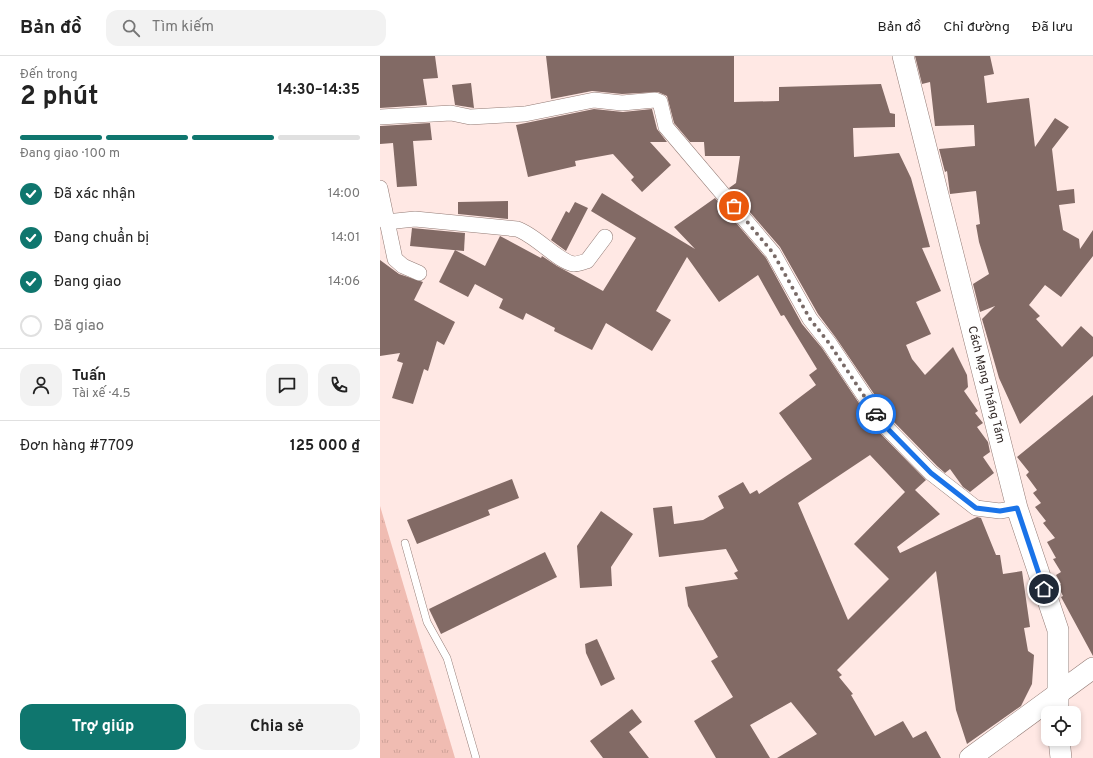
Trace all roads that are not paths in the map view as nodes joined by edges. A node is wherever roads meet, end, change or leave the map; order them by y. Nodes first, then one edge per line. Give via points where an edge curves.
1 (903, 56) edge
2 (380, 117) edge
3 (380, 188) edge
4 (386, 222) junction
5 (605, 237) dead end
6 (419, 273) dead end
7 (1017, 508) junction
8 (405, 544) dead end
9 (1093, 668) edge
10 (1057, 705) edge
11 (1060, 746) edge
12 (476, 758) edge
13 (970, 758) edge
14 (1061, 758) edge

1 - 7 street, Cách Mạng Tháng Tám
2 - 7 street via 451,113 470,117 525,114 594,100 622,103 655,100 660,102 666,127 773,253 810,319 884,425 931,473 976,508 1000,511
3 - 4 street
4 - 5 street via 415,219 517,229 528,233 566,262 576,264 587,261
4 - 6 street via 395,259 403,266
7 - 10 street, Cách Mạng Tháng Tám via 1058,630
8 - 12 lane via 427,622 447,658
9 - 10 street
10 - 13 street
11 - 14 street

